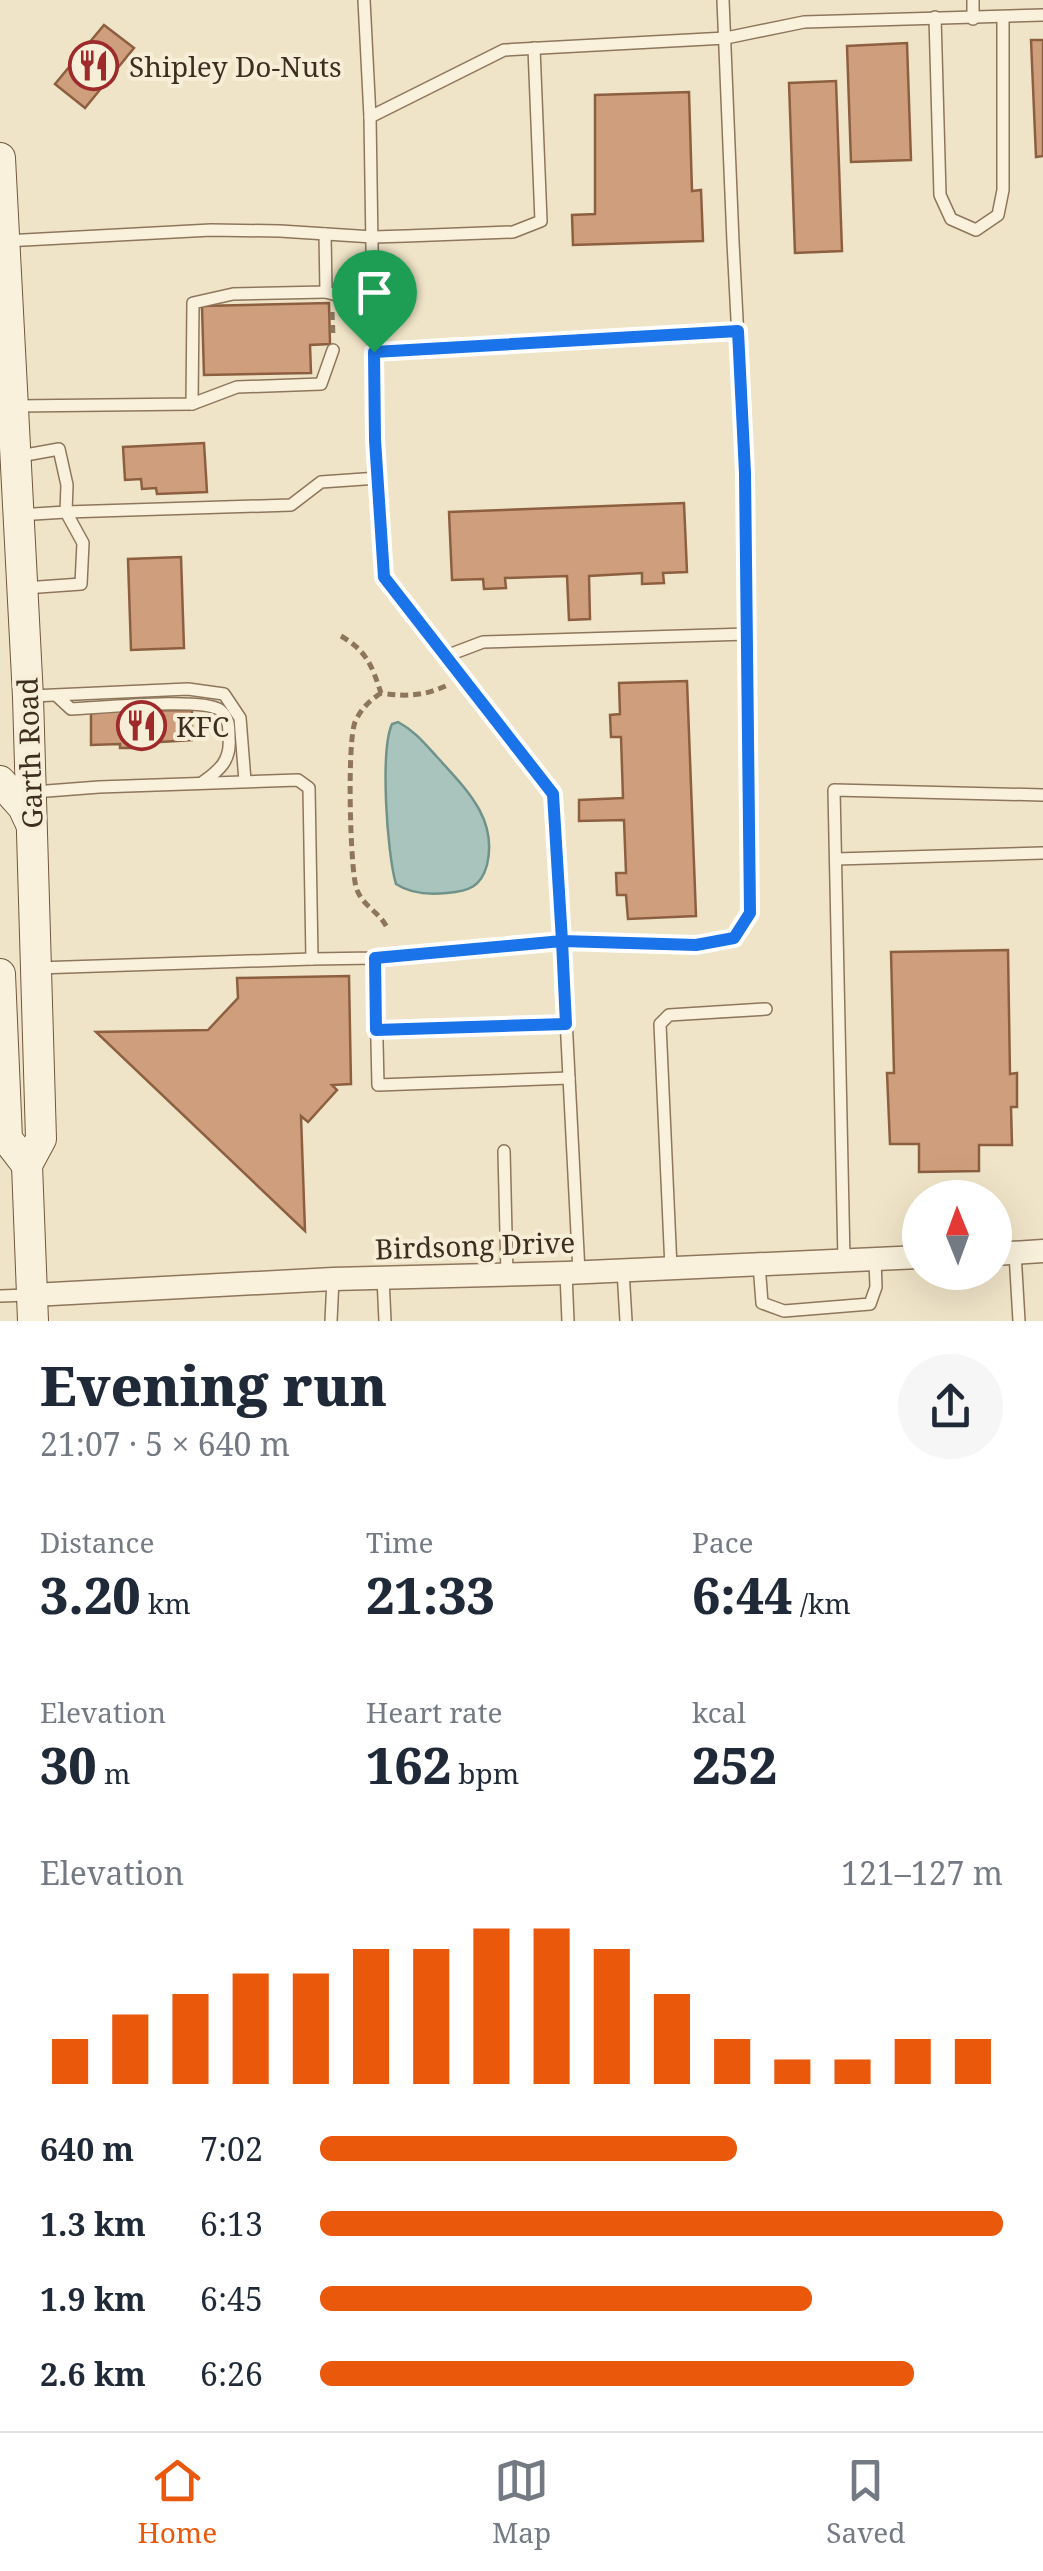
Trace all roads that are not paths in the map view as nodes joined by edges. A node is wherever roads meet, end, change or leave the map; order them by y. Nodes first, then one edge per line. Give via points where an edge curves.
1 (364, 0) edge
2 (723, 0) edge
3 (972, 0) edge
4 (1043, 15) edge
5 (935, 17) junction
6 (1004, 18) junction
7 (973, 19) junction
8 (726, 38) junction
9 (534, 48) junction
10 (370, 116) junction
11 (0, 158) edge
12 (325, 234) junction
13 (372, 237) junction
14 (6, 241) junction
15 (329, 293) junction
16 (374, 297) junction
17 (738, 331) junction
18 (333, 350) road end
19 (374, 352) junction
20 (192, 404) junction
21 (12, 406) junction
22 (16, 456) junction
23 (378, 478) junction
24 (66, 512) junction
25 (18, 515) junction
26 (21, 588) junction
27 (747, 634) junction
28 (446, 656) junction
29 (42, 696) junction
30 (28, 736) junction
31 (0, 766) edge
32 (0, 781) edge
33 (244, 781) junction
34 (203, 782) junction
35 (31, 792) junction
36 (1043, 795) edge
37 (32, 827) junction
38 (1043, 854) edge
39 (836, 859) junction
40 (562, 941) junction
41 (375, 958) junction
42 (312, 959) junction
43 (36, 968) junction
44 (0, 974) edge
45 (766, 1009) dead end
46 (566, 1024) junction
47 (376, 1030) junction
48 (2, 1046) edge
49 (569, 1078) junction
50 (504, 1151) dead end
51 (27, 1165) junction
52 (1043, 1251) edge
53 (1012, 1253) edge
54 (902, 1258) edge
55 (874, 1259) junction
56 (844, 1260) junction
57 (760, 1264) junction
58 (671, 1268) junction
59 (624, 1270) junction
60 (573, 1273) junction
61 (507, 1275) junction
62 (383, 1278) junction
63 (333, 1279) junction
64 (1012, 1290) edge
65 (0, 1296) edge
66 (33, 1308) edge
67 (331, 1321) edge
68 (385, 1321) edge
69 (568, 1321) edge
70 (626, 1321) edge
71 (1018, 1321) edge

1 - 10 lane
2 - 8 lane
3 - 7 lane
4 - 6 lane
5 - 6 lane via 940,195 951,219 976,230 998,215 1003,190
5 - 7 lane
5 - 8 lane via 804,22
6 - 7 lane
8 - 9 lane
8 - 17 lane
9 - 10 lane via 504,50
9 - 13 lane via 541,221 513,232
10 - 13 lane
11 - 14 main road, Garth Road
12 - 13 lane
12 - 14 lane via 212,230
12 - 15 lane
13 - 16 lane
14 - 21 main road, Garth Road
15 - 16 lane
15 - 20 lane via 233,294 193,302
16 - 19 lane
17 - 19 lane
17 - 27 lane
18 - 20 lane via 320,384 237,388
19 - 23 lane
20 - 21 lane
21 - 22 main road, Garth Road
22 - 24 lane via 59,449
22 - 25 main road, Garth Road
23 - 24 lane via 321,482 292,505
23 - 28 lane via 384,577
24 - 25 lane
24 - 26 lane via 82,542 81,584
25 - 26 main road, Garth Road
26 - 29 main road, Garth Road
27 - 28 lane via 483,642
27 - 40 lane via 750,913 734,938 696,945
28 - 40 lane via 553,794
29 - 30 main road, Garth Road
29 - 33 lane via 188,689 224,694 240,718
29 - 34 lane via 71,709 200,704 221,710 228,720 227,760
30 - 31 main road
30 - 35 main road, Garth Road
32 - 37 main road
33 - 34 lane
33 - 42 lane via 298,780 309,788
34 - 35 lane
35 - 37 main road, Garth Road
36 - 39 lane via 834,790
37 - 43 main road, Garth Road
38 - 39 lane
39 - 56 lane
40 - 41 lane
40 - 46 lane
41 - 42 lane
41 - 47 lane
42 - 43 lane
43 - 51 main road, Garth Road via 41,1139
44 - 48 main road, Garth Road
45 - 58 lane via 668,1015 660,1024
46 - 47 lane
46 - 49 lane
47 - 49 lane via 378,1085
48 - 51 main road, Garth Road via 7,1140
49 - 60 lane
50 - 61 lane
51 - 66 main road, Garth Road
52 - 53 street
54 - 55 street, Birdsong Drive
55 - 56 street, Birdsong Drive
55 - 57 lane via 870,1304 784,1311 762,1303
56 - 57 street, Birdsong Drive
57 - 58 street, Birdsong Drive
58 - 59 street, Birdsong Drive
59 - 60 street, Birdsong Drive
59 - 70 lane
60 - 61 street, Birdsong Drive
60 - 69 lane
61 - 62 street, Birdsong Drive
62 - 63 street, Birdsong Drive
62 - 68 lane
63 - 66 street, Birdsong Drive
63 - 67 lane
64 - 71 lane
65 - 66 lane

